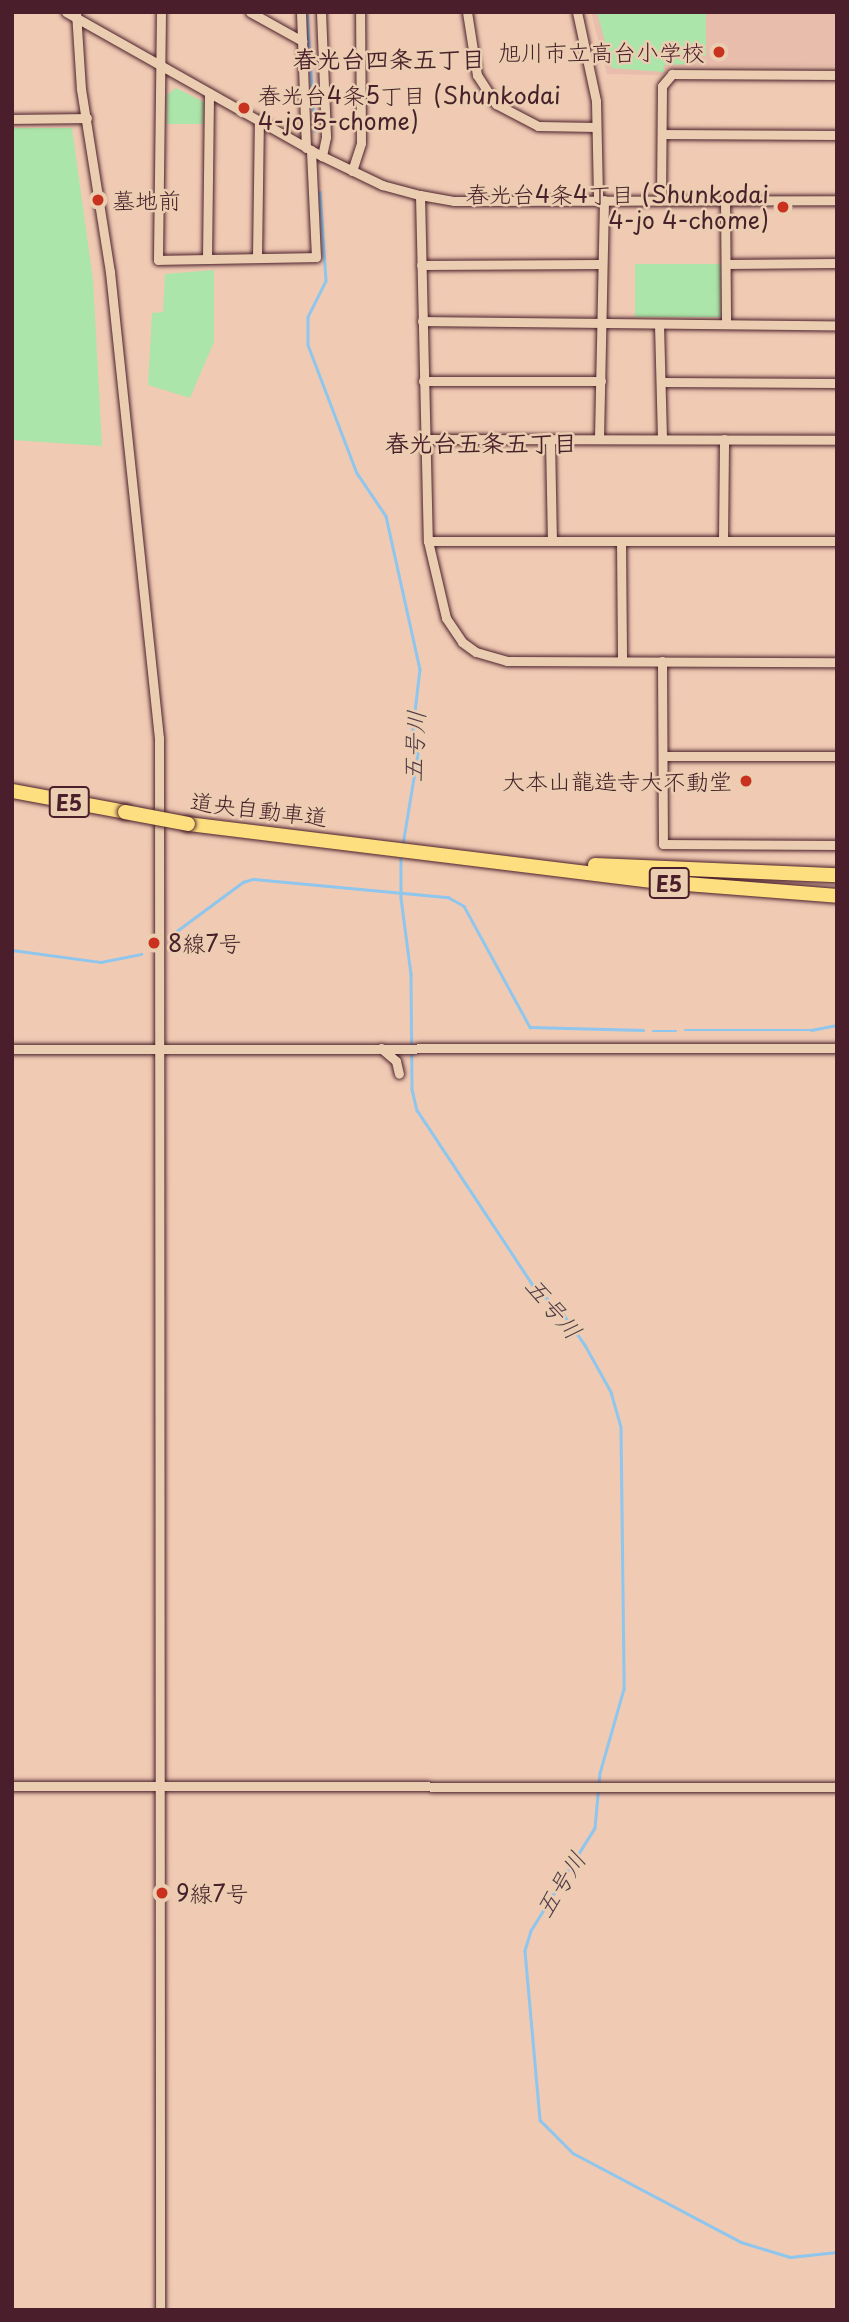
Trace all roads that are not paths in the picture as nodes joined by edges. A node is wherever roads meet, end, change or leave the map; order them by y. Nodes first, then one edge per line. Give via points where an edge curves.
1 (66, 12) edge
2 (161, 12) edge
3 (250, 12) edge
4 (301, 12) edge
5 (321, 12) edge
6 (360, 12) edge
7 (467, 12) edge
8 (577, 12) edge
9 (76, 15) edge
10 (302, 41) junction
11 (162, 67) junction
12 (837, 75) edge
13 (209, 93) junction
14 (87, 118) junction
15 (12, 119) edge
16 (259, 120) junction
17 (596, 127) junction
18 (662, 134) junction
19 (837, 135) edge
20 (309, 149) junction
21 (321, 156) junction
22 (352, 171) junction
23 (420, 195) junction
24 (601, 200) junction
25 (661, 200) junction
26 (725, 200) junction
27 (837, 200) edge
28 (257, 258) junction
29 (208, 259) junction
30 (837, 263) edge
31 (601, 264) junction
32 (726, 264) junction
33 (421, 265) junction
34 (422, 321) junction
35 (601, 323) junction
36 (659, 324) junction
37 (726, 324) junction
38 (837, 325) edge
39 (423, 381) junction
40 (601, 381) junction
41 (661, 382) junction
42 (837, 383) edge
43 (424, 439) junction
44 (550, 439) junction
45 (599, 439) junction
46 (662, 439) junction
47 (724, 439) junction
48 (837, 440) edge
49 (428, 541) junction
50 (552, 541) junction
51 (621, 541) junction
52 (723, 541) junction
53 (837, 541) edge
54 (622, 661) junction
55 (662, 661) junction
56 (837, 662) edge
57 (664, 756) junction
58 (837, 756) edge
59 (12, 791) edge
60 (837, 845) edge
61 (502, 861) junction
62 (837, 875) edge
63 (837, 896) edge
64 (381, 1048) junction
65 (837, 1048) edge
66 (12, 1049) edge
67 (159, 1049) junction
68 (399, 1074) dead end
69 (12, 1786) edge
70 (837, 1787) edge
71 (160, 1788) junction
72 (160, 2310) edge

1 - 9 street
2 - 11 street
3 - 10 street
4 - 10 street
5 - 21 street via 326,137
6 - 22 street via 360,143
7 - 17 street via 477,75 496,104 538,126
8 - 17 street via 589,55
9 - 11 street
9 - 14 street
10 - 20 street
11 - 13 street
11 - 29 street via 158,260
12 - 18 street via 672,74 662,86
13 - 16 street
13 - 29 street
14 - 15 street
14 - 67 street via 110,272 158,724
16 - 20 street
16 - 28 street
17 - 24 street
18 - 19 street
18 - 25 street
20 - 21 street
20 - 28 street via 316,257
21 - 22 street
22 - 23 street
23 - 24 street via 454,201
23 - 33 street
24 - 25 street
24 - 31 street
25 - 26 street
26 - 27 street
26 - 32 street
28 - 29 street
30 - 32 street
31 - 33 street
31 - 35 street
32 - 37 street
33 - 34 street
34 - 35 street
34 - 39 street
35 - 36 street
35 - 40 street
36 - 37 street
36 - 41 street
37 - 38 street
39 - 40 street
39 - 43 street
40 - 45 street
41 - 42 street
41 - 46 street
43 - 44 street
43 - 49 street
44 - 45 street
44 - 50 street
45 - 46 street
46 - 47 street
47 - 48 street
47 - 52 street
49 - 50 street
49 - 54 street via 446,618 475,652 507,661
50 - 51 street
51 - 52 street
51 - 54 street
52 - 53 street
54 - 55 street
55 - 56 street
55 - 57 street
57 - 58 street
57 - 60 street via 663,844
59 - 61 highway, 道央自動車道 / E5, bridge via 188,824
61 - 62 highway, 道央自動車道 / E5
61 - 63 highway, 道央自動車道 / E5 via 674,883
64 - 65 street
64 - 67 street
64 - 68 street via 396,1061
66 - 67 street
67 - 71 street
69 - 71 street
70 - 71 street
71 - 72 street

